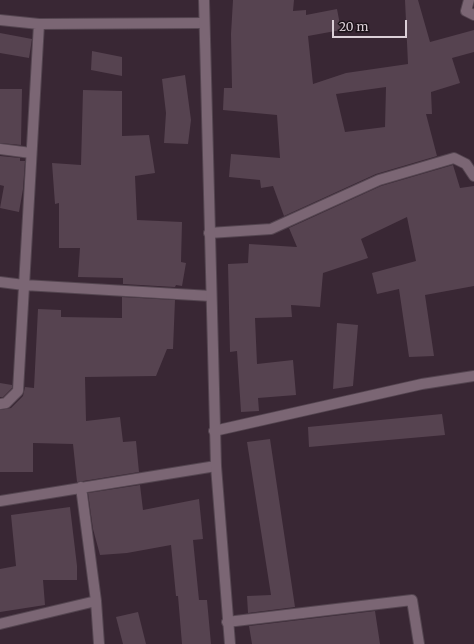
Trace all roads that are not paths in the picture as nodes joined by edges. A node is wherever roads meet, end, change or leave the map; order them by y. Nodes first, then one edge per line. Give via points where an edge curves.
1 (204, 0) edge
2 (469, 0) edge
3 (474, 15) edge
4 (0, 20) edge
5 (204, 23) junction
6 (38, 24) junction
7 (0, 149) edge
8 (31, 153) junction
9 (474, 176) edge
10 (209, 233) junction
11 (0, 282) edge
12 (24, 285) junction
13 (211, 296) junction
14 (474, 376) edge
15 (0, 404) edge
16 (214, 431) junction
17 (216, 466) junction
18 (81, 487) junction
19 (0, 501) edge
20 (96, 600) junction
21 (227, 622) junction
22 (0, 624) edge
23 (99, 644) edge
24 (230, 644) edge
25 (419, 644) edge

1 - 5 street
2 - 3 street via 466,11
4 - 6 street
5 - 6 street
5 - 10 street
6 - 8 street
7 - 8 street
8 - 12 street
9 - 10 street via 466,164 454,158 379,180 272,229
10 - 13 street
11 - 12 street
12 - 13 street
12 - 15 street via 18,391 6,404
13 - 16 street
14 - 16 street via 422,384
16 - 17 street
17 - 18 street
17 - 21 street
18 - 19 street
18 - 20 street
20 - 22 street
20 - 23 street
21 - 24 street
21 - 25 street via 412,600

